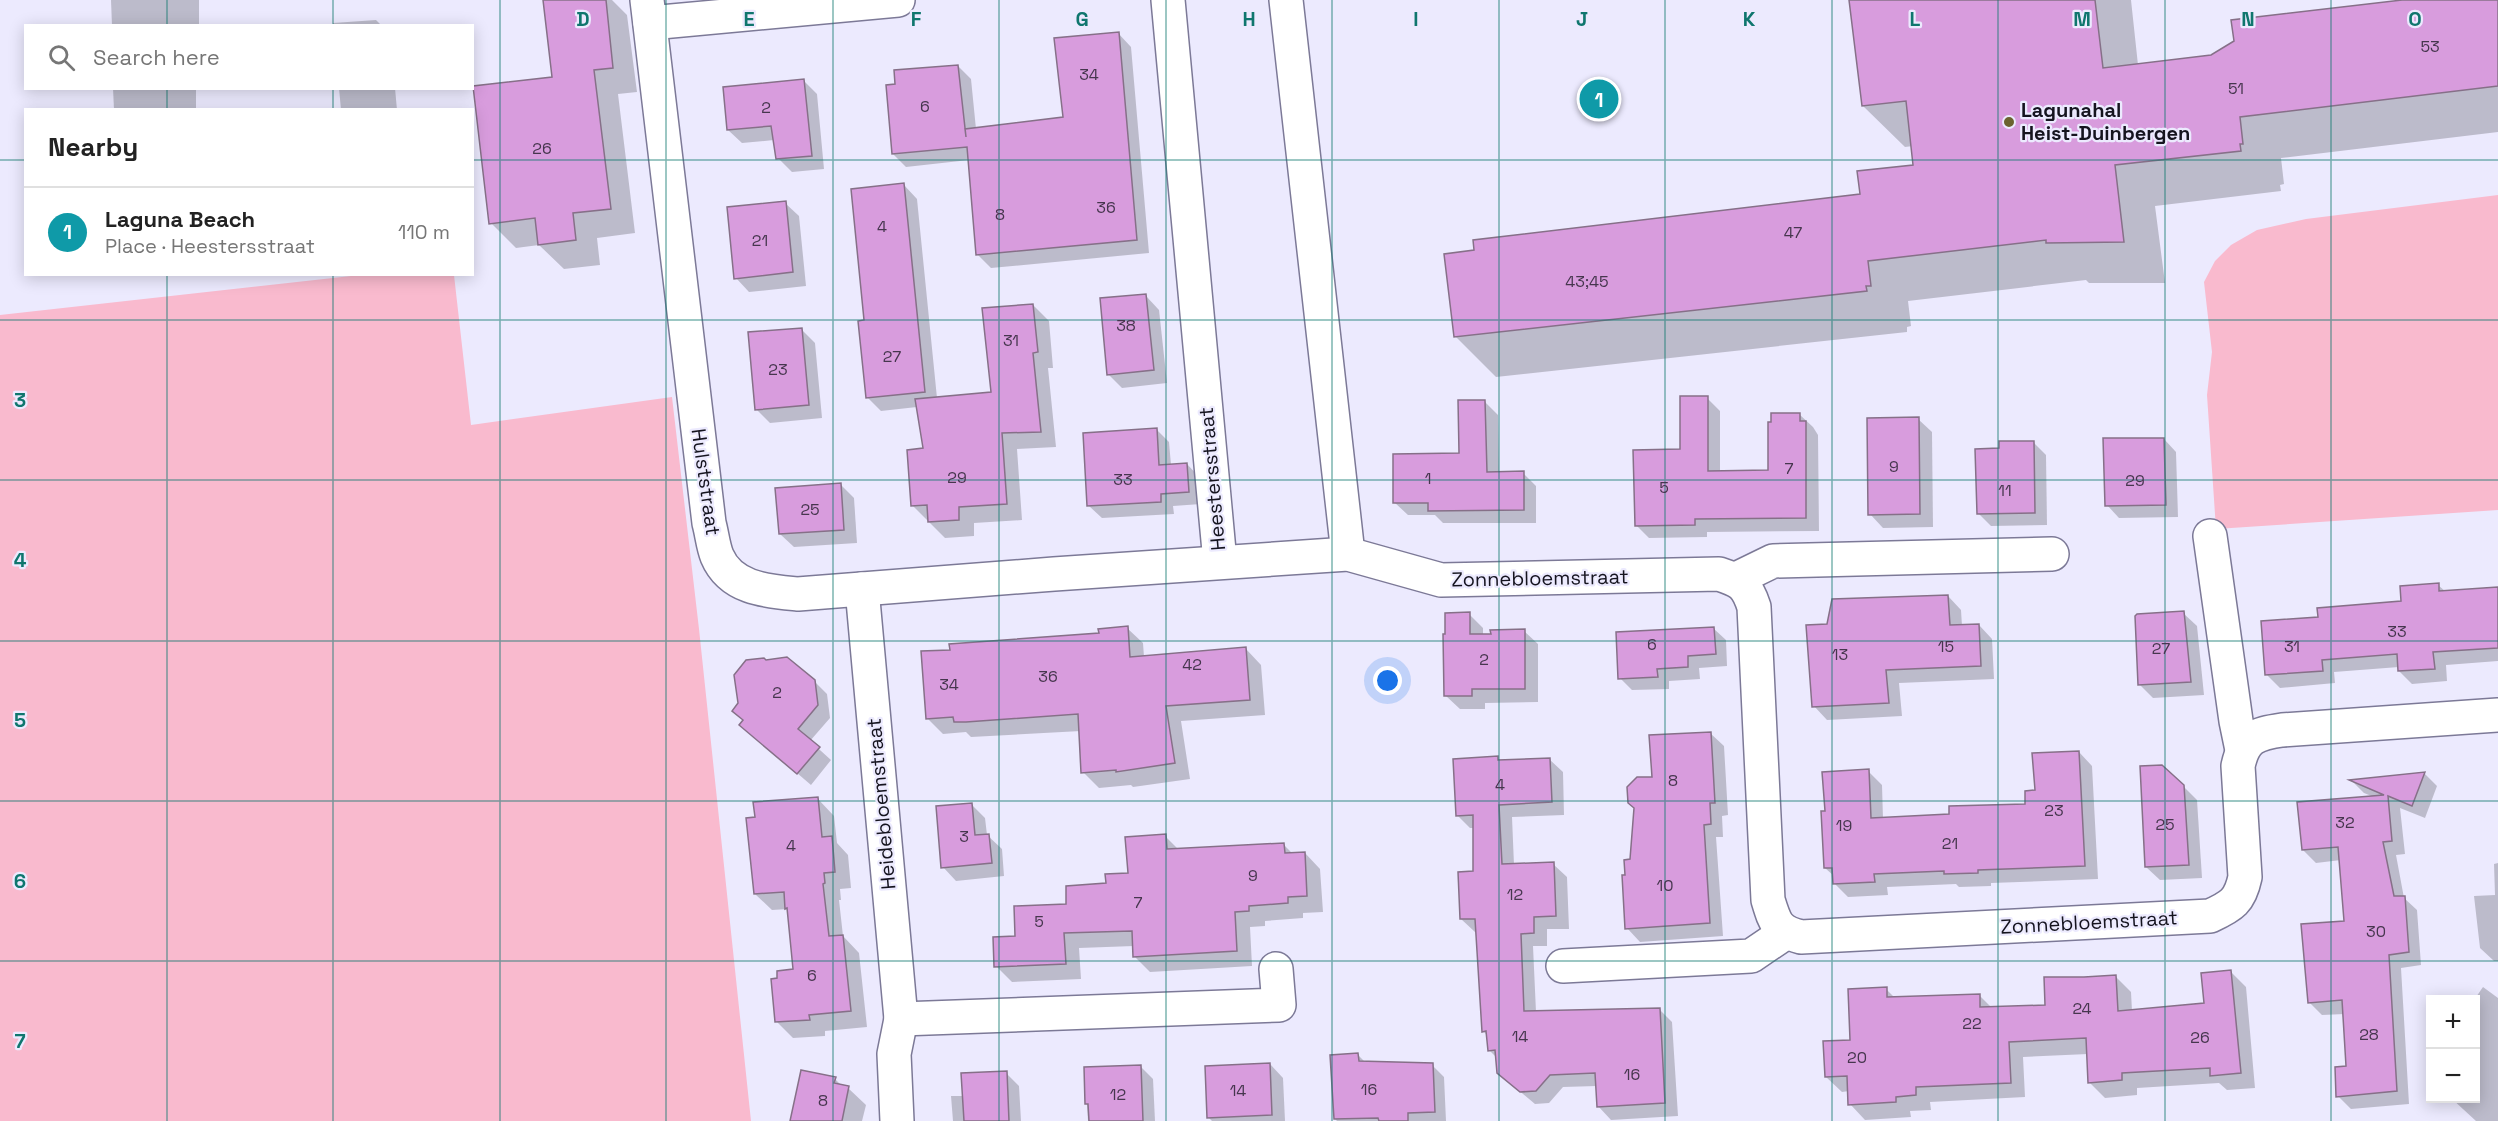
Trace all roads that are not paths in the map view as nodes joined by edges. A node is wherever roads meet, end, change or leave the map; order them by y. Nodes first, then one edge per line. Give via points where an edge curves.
1 (898, 0) edge
2 (1168, 0) edge
3 (1286, 0) edge
4 (649, 12) edge
5 (2210, 536) dead end
6 (1348, 554) junction
7 (2052, 554) dead end
8 (1220, 562) junction
9 (1736, 579) junction
10 (862, 589) junction
11 (2498, 715) edge
12 (2242, 750) junction
13 (1785, 933) junction
14 (1563, 966) dead end
15 (1276, 969) dead end
16 (901, 1019) junction
17 (897, 1121) edge

1 - 4 street
2 - 8 street, Heestersstraat
3 - 6 street
4 - 10 street, Hulststraat via 709,523 717,557 735,579 760,591 798,594
5 - 12 street, Zonnebloemstraat
6 - 8 street, Heestersstraat
6 - 9 street, Zonnebloemstraat via 1441,580 1719,574
7 - 9 street via 1773,561
8 - 10 street, Hulststraat
9 - 13 street via 1749,591 1754,608 1768,900 1774,921
10 - 16 street, Heidebloemstraat
11 - 12 street via 2282,729 2262,733
12 - 13 street, Zonnebloemstraat via 2238,766 2245,877 2241,895 2228,908 2210,916 1801,938
13 - 14 street via 1751,956
15 - 16 street via 1279,1005
16 - 17 street, Heidebloemstraat via 894,1054

